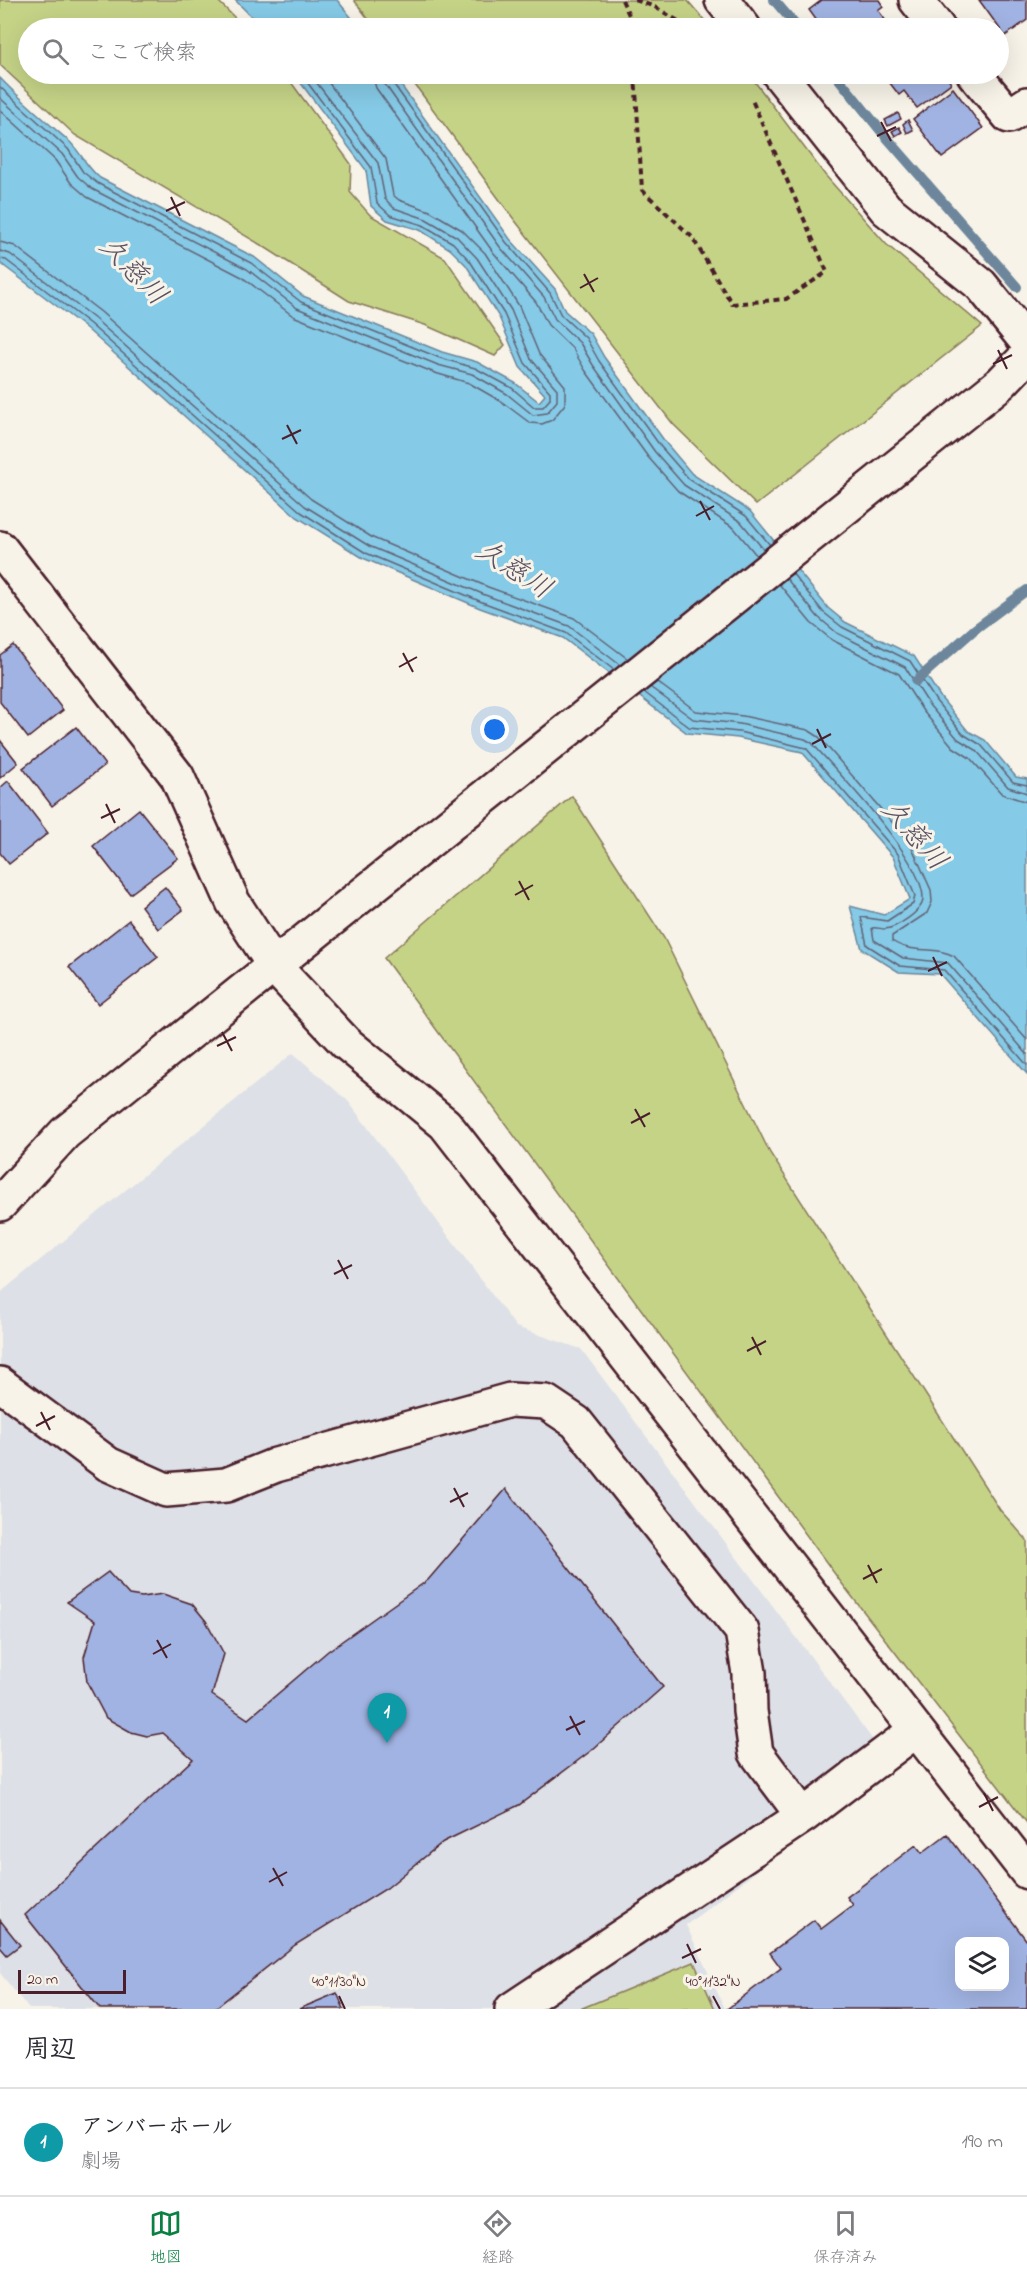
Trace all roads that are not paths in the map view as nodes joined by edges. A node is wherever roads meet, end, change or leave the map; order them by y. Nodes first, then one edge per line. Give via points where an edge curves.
1 (722, 0) edge
2 (916, 0) edge
3 (736, 18) edge
4 (930, 18) edge
5 (787, 84) edge
6 (982, 84) edge
7 (1027, 104) edge
8 (1027, 342) edge
9 (1027, 356) edge
10 (0, 548) edge
11 (275, 967) junction
12 (0, 1204) edge
13 (0, 1384) edge
14 (915, 1731) junction
15 (803, 1816) junction
16 (1027, 1872) edge
17 (512, 2009) edge

1 - 3 street
2 - 4 street
5 - 8 street via 886,209 981,285
6 - 7 street via 1009,116
9 - 11 street via 1001,383
10 - 11 street via 177,776 233,902
11 - 12 street via 65,1132
11 - 14 street via 346,1043 446,1124
13 - 15 street via 108,1464 166,1491 225,1485 276,1465 510,1400 546,1402 576,1422 742,1631 756,1753
14 - 15 street
14 - 16 street
15 - 17 street

